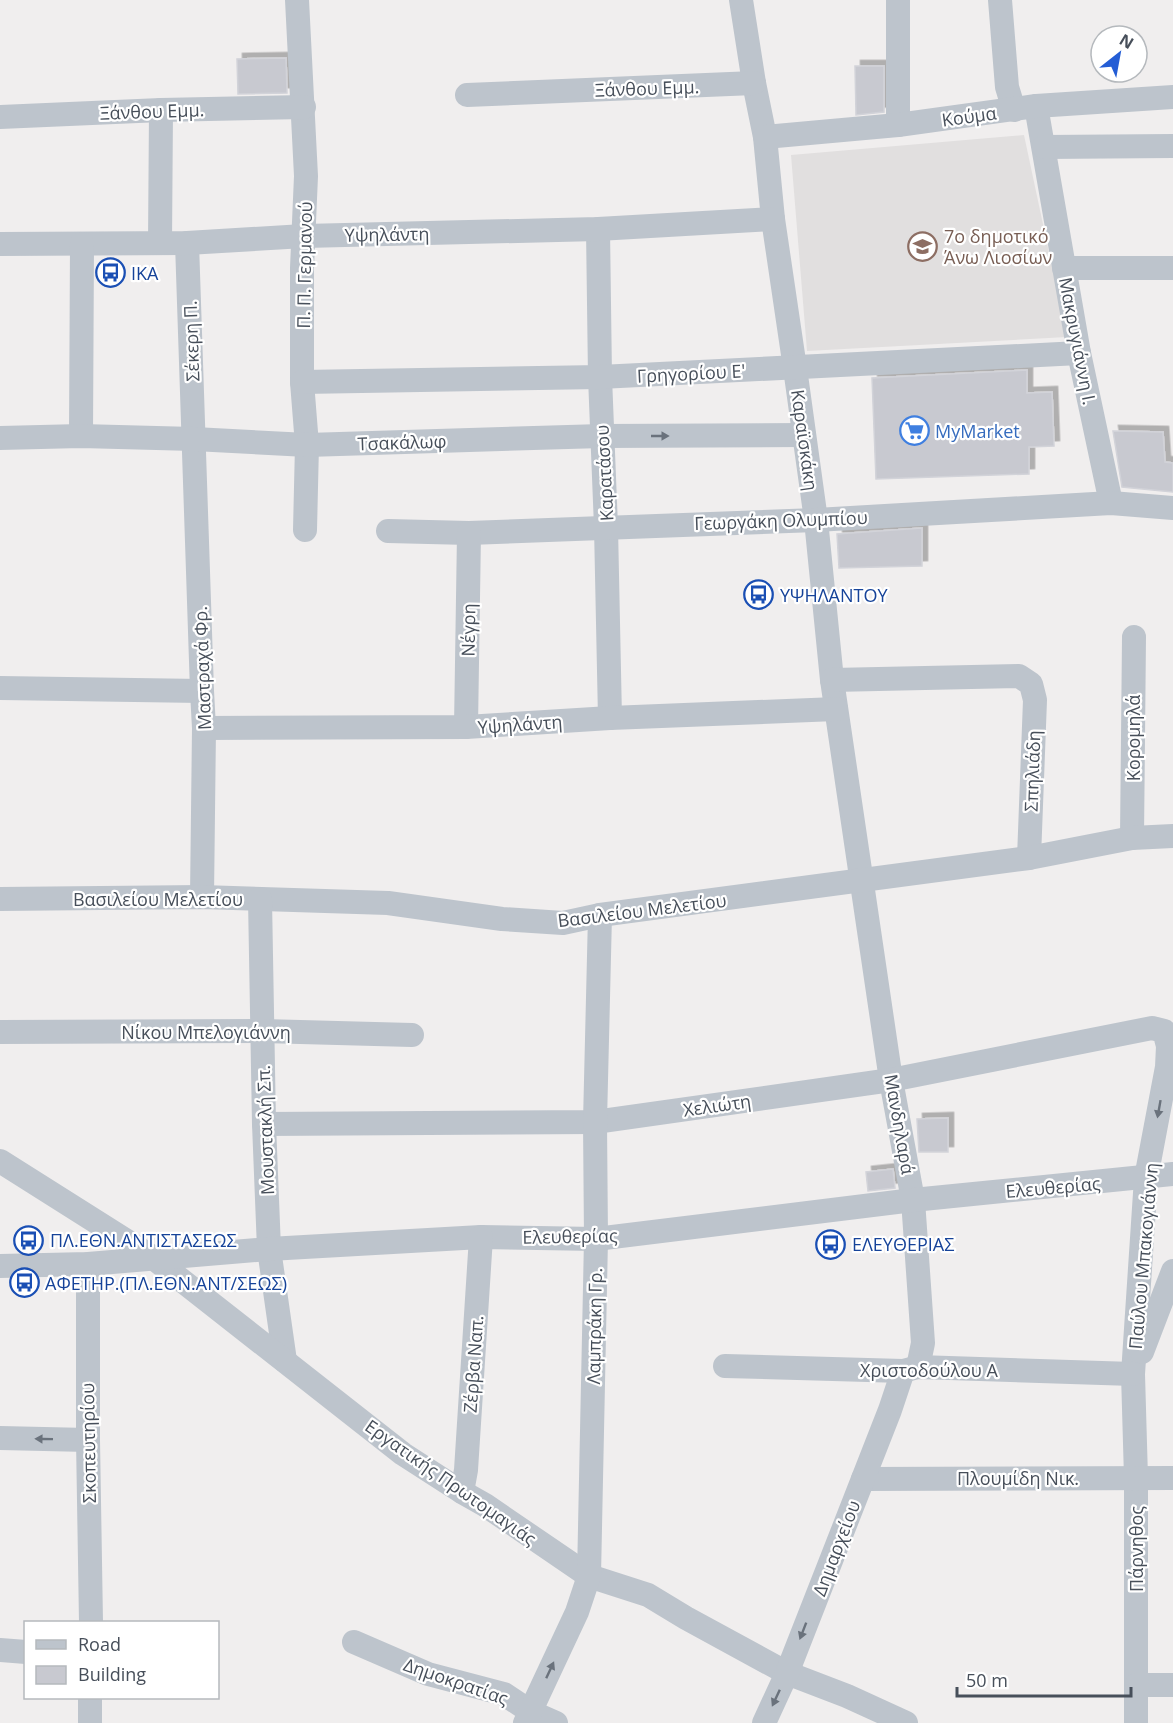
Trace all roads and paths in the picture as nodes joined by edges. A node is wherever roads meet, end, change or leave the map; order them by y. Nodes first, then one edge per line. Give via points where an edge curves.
1 (297, 0) edge
2 (741, 0) edge
3 (898, 0) edge
4 (1000, 0) edge
5 (754, 83) junction
6 (467, 95) dead end
7 (1173, 97) edge
8 (304, 107) junction
9 (1025, 108) junction
10 (161, 110) junction
11 (0, 117) edge
12 (898, 125) junction
13 (765, 136) junction
14 (1173, 146) edge
15 (1044, 147) junction
16 (773, 219) junction
17 (598, 229) junction
18 (304, 236) junction
19 (160, 243) junction
20 (187, 243) junction
21 (0, 244) edge
22 (82, 244) junction
23 (1064, 268) junction
24 (1173, 268) edge
25 (1079, 353) junction
26 (795, 368) junction
27 (600, 377) junction
28 (302, 382) junction
29 (804, 435) junction
30 (81, 436) junction
31 (602, 436) junction
32 (0, 438) edge
33 (194, 439) junction
34 (307, 445) junction
35 (1111, 503) junction
36 (1173, 508) edge
37 (816, 520) junction
38 (606, 527) junction
39 (304, 530) dead end
40 (388, 531) dead end
41 (469, 533) junction
42 (1134, 637) dead end
43 (832, 680) junction
44 (0, 688) edge
45 (202, 691) junction
46 (836, 709) junction
47 (610, 718) junction
48 (466, 727) junction
49 (204, 728) junction
50 (1173, 836) edge
51 (1132, 838) junction
52 (1029, 858) junction
53 (862, 881) junction
54 (202, 897) junction
55 (0, 899) edge
56 (260, 899) junction
57 (600, 915) junction
58 (262, 1031) junction
59 (1164, 1031) joint
60 (0, 1032) edge
61 (412, 1035) dead end
62 (891, 1080) junction
63 (595, 1122) junction
64 (264, 1124) junction
65 (0, 1161) edge
66 (1173, 1174) edge
67 (1146, 1178) junction
68 (913, 1200) junction
69 (481, 1237) junction
70 (596, 1239) junction
71 (269, 1249) junction
72 (152, 1257) junction
73 (88, 1264) junction
74 (0, 1266) edge
75 (1173, 1270) edge
76 (285, 1361) junction
77 (725, 1366) dead end
78 (911, 1369) junction
79 (1133, 1374) junction
80 (0, 1438) edge
81 (88, 1440) junction
82 (1136, 1478) junction
83 (1173, 1478) edge
84 (862, 1479) junction
85 (462, 1492) junction
86 (589, 1576) junction
87 (91, 1621) edge
88 (354, 1642) dead end
89 (0, 1650) edge
90 (24, 1652) edge
91 (787, 1673) junction
92 (1136, 1685) junction
93 (1173, 1685) edge
94 (90, 1699) edge
95 (528, 1717) edge
96 (90, 1723) edge
97 (556, 1723) edge
98 (764, 1723) edge
99 (906, 1723) edge
100 (1136, 1723) edge

1 - 8 street, Π. Π. Γερμανού
2 - 5 street, Καραϊσκάκη
3 - 12 street
4 - 9 street, Μακρυγιάννη Ι. via 1007,87
5 - 6 street, Ξάνθου Εμμ.
5 - 13 street, Καραϊσκάκη
7 - 9 street, Κούμα
8 - 10 street, Ξάνθου Εμμ.
8 - 18 street, Π. Π. Γερμανού
9 - 12 street, Κούμα
9 - 15 street, Μακρυγιάννη Ι.
10 - 11 street, Ξάνθου Εμμ.
10 - 19 street
12 - 13 street, Κούμα
13 - 16 street, Καραϊσκάκη
14 - 15 street
15 - 23 street, Μακρυγιάννη Ι.
16 - 17 street, Υψηλάντη
16 - 26 street, Καραϊσκάκη
17 - 18 street, Υψηλάντη
17 - 27 street, Καρατάσου
18 - 20 street, Υψηλάντη
18 - 28 street, Π. Π. Γερμανού
19 - 20 street, Υψηλάντη
19 - 22 street, Υψηλάντη
20 - 33 street, Σέκερη Π.
21 - 22 street, Υψηλάντη
22 - 30 street
23 - 24 street
23 - 25 street, Μακρυγιάννη Ι.
25 - 26 street, Γρηγορίου Ε'
25 - 35 street, Μακρυγιάννη Ι.
26 - 27 street, Γρηγορίου Ε'
26 - 29 street, Καραϊσκάκη
27 - 28 street, Γρηγορίου Ε'
27 - 31 street, Καρατάσου
28 - 34 street, Π. Π. Γερμανού
31 -> 29 street, Τσακάλωφ
29 - 37 street, Καραϊσκάκη
30 - 32 street, Τσακάλωφ
30 - 33 street, Τσακάλωφ
31 - 34 street, Τσακάλωφ
31 - 38 street, Καρατάσου
33 - 34 street, Τσακάλωφ
33 - 45 street, Μαστραχά Φρ.
34 - 39 street, Π. Π. Γερμανού
35 - 36 street, Γεωργάκη Ολυμπίου
35 - 37 street, Γεωργάκη Ολυμπίου
37 - 38 street, Γεωργάκη Ολυμπίου
37 - 43 street, Καραϊσκάκη
38 - 41 street, Γεωργάκη Ολυμπίου
38 - 47 street, Καρατάσου
40 - 41 street, Γεωργάκη Ολυμπίου
41 - 48 street, Νέγρη
42 - 51 street, Κορομηλά
43 - 46 street, Καραϊσκάκη
43 - 52 street, Σπηλιάδη via 1019,676 1031,684 1035,700
44 - 45 street
45 - 49 street, Μαστραχά Φρ.
46 - 47 street, Υψηλάντη
46 - 53 street, Καραϊσκάκη
47 - 48 street, Υψηλάντη
48 - 49 street, Υψηλάντη
49 - 54 street, Μαστραχά Φρ.
50 - 51 street, Βασιλείου Μελετίου
51 - 52 street, Βασιλείου Μελετίου
52 - 53 street, Βασιλείου Μελετίου
53 - 57 street, Βασιλείου Μελετίου
53 - 62 street, Μανδηλαρά
54 - 55 street, Βασιλείου Μελετίου
54 - 56 street, Βασιλείου Μελετίου
56 - 57 street, Βασιλείου Μελετίου via 388,903 562,923
56 - 58 street, Μουστακλή Σπ.
57 - 63 street, Λαμπράκη Γρ.
58 - 60 street, Νίκου Μπελογιάννη
58 - 61 street, Νίκου Μπελογιάννη
58 - 64 street, Μουστακλή Σπ.
59 - 62 street, Χελιώτη via 1152,1028
59 -> 67 street, Παύλου Μπακογιάννη via 1167,1067
62 - 63 street, Χελιώτη
62 - 68 street, Μανδηλαρά
63 - 64 street, Χελιώτη
63 - 70 street, Λαμπράκη Γρ.
64 - 71 street, Μουστακλή Σπ.
65 - 72 street, Εργατικής Πρωτομαγιάς
66 - 67 street, Ελευθερίας
67 - 68 street, Ελευθερίας
67 - 79 street, Παύλου Μπακογιάννη
68 - 70 street, Ελευθερίας
68 - 78 street, Μανδηλαρά via 923,1343
69 - 70 street, Ελευθερίας
69 - 71 street, Ελευθερίας
69 - 85 street, Ζέρβα Ναπ.
70 - 86 street, Λαμπράκη Γρ.
71 - 72 street, Ελευθερίας
71 - 76 street, Μουστακλή Σπ.
72 - 73 street, Ελευθερίας
72 - 76 street, Εργατικής Πρωτομαγιάς
73 - 74 street, Ελευθερίας
73 - 81 street, Σκοπευτηρίου
75 - 79 street
76 - 85 street, Εργατικής Πρωτομαγιάς via 403,1454
77 - 78 street, Χριστοδούλου Α
78 - 79 street, Χριστοδούλου Α
78 - 84 street, Δημαρχείου
79 - 82 street, Πάρνηθος
81 -> 80 street
81 - 87 street, Σκοπευτηρίου
82 - 83 street, Πλουμίδη Νικ.
82 - 84 street, Πλουμίδη Νικ.
82 - 92 street, Πάρνηθος
84 -> 91 street, Δημαρχείου
85 - 86 street, Εργατικής Πρωτομαγιάς
86 - 91 street, Εργατικής Πρωτομαγιάς via 648,1595
95 -> 86 street, Λαμπράκη Γρ. via 577,1612
88 - 95 street, Δημοκρατίας via 428,1674 504,1694
89 - 90 street
91 -> 98 street, Δημαρχείου
91 - 99 street, Εργατικής Πρωτομαγιάς
92 - 93 street
92 - 100 street, Πάρνηθος
94 - 96 street
95 - 97 street, Δημοκρατίας

